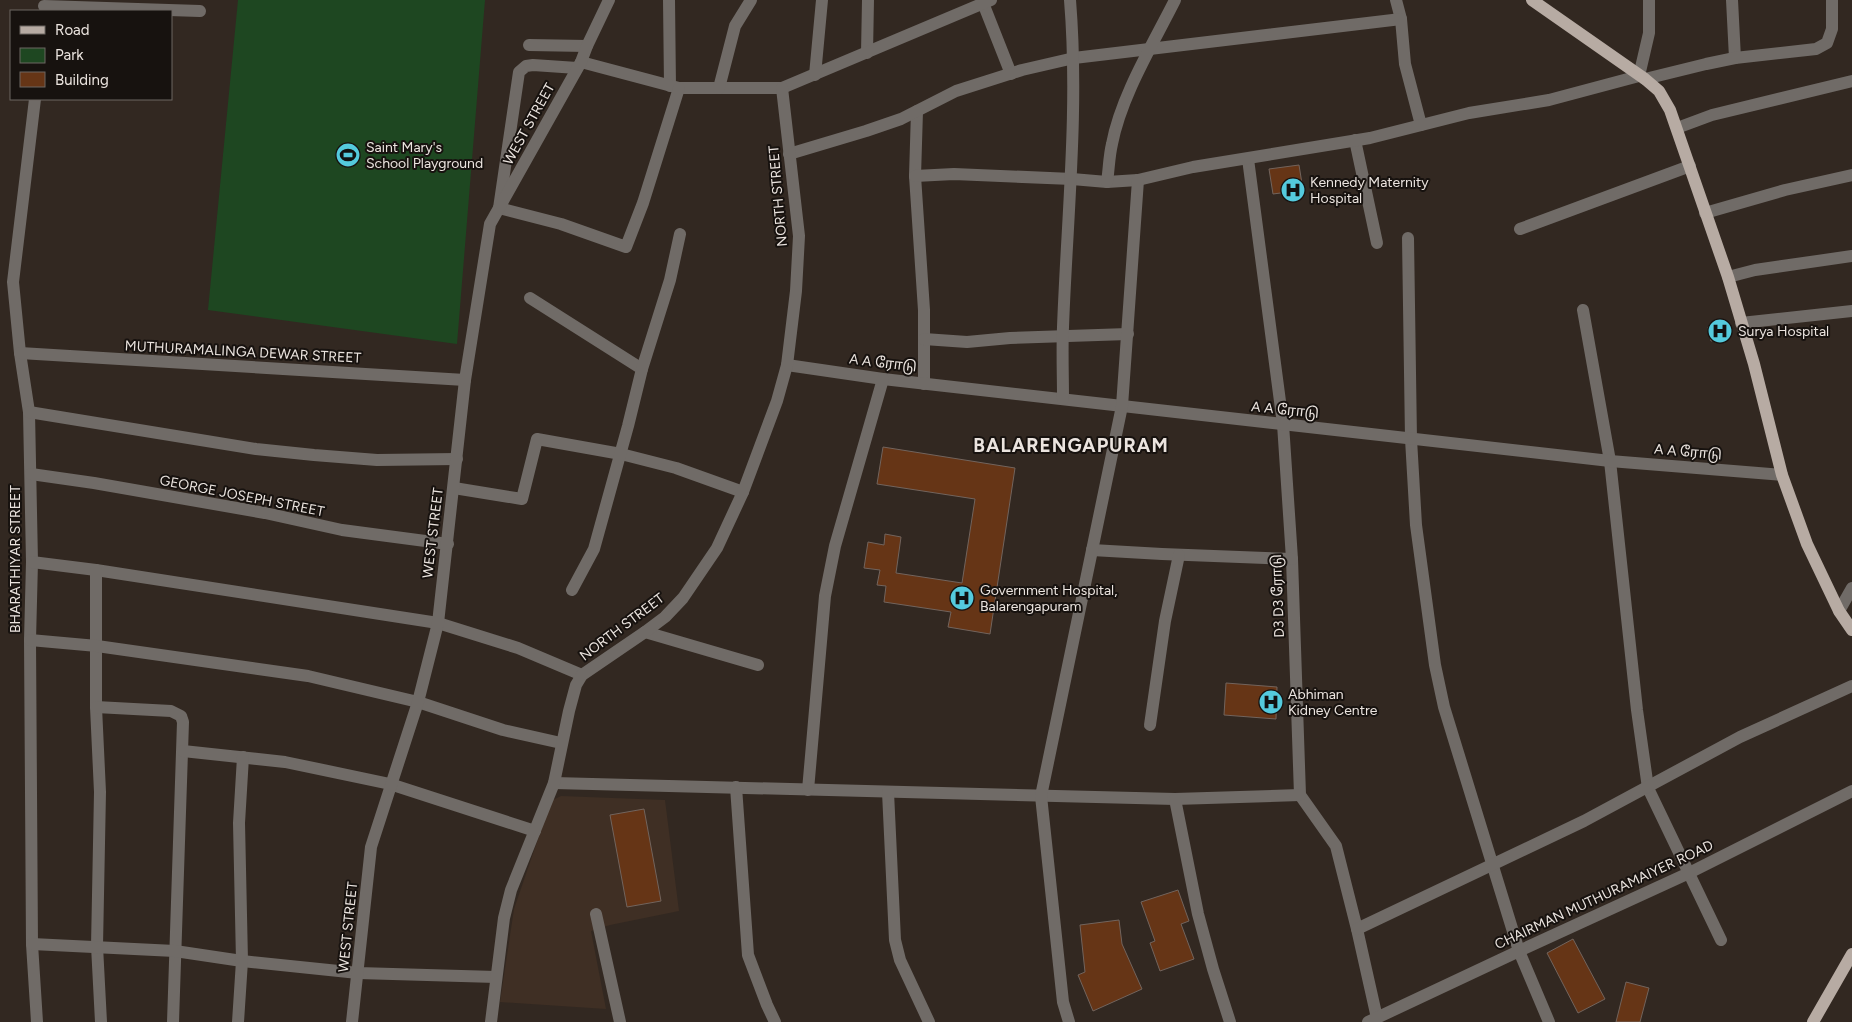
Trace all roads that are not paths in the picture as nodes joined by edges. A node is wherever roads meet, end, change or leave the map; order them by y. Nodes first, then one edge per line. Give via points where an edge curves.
1 (609, 0) edge
2 (669, 0) edge
3 (752, 0) edge
4 (822, 0) edge
5 (868, 0) edge
6 (1070, 0) edge
7 (1175, 0) edge
8 (1396, 0) edge
9 (1649, 0) edge
10 (1732, 0) edge
11 (1832, 0) edge
12 (1534, 1) edge
13 (987, 2) edge
14 (44, 6) edge
15 (169, 10) edge
16 (172, 10) edge
17 (200, 11) dead end
18 (1401, 19) junction
19 (529, 44) dead end
20 (586, 46) junction
21 (1151, 48) junction
22 (867, 53) junction
23 (1074, 58) junction
24 (1735, 58) junction
25 (579, 65) junction
26 (1011, 74) junction
27 (815, 75) junction
28 (1642, 78) junction
29 (1852, 81) edge
30 (675, 87) junction
31 (719, 88) junction
32 (782, 88) junction
33 (35, 100) edge
34 (918, 111) junction
35 (1421, 125) junction
36 (1677, 128) junction
37 (1355, 140) junction
38 (789, 154) junction
39 (1248, 158) junction
40 (1690, 166) junction
41 (1852, 175) edge
42 (914, 176) junction
43 (1072, 179) junction
44 (1138, 180) junction
45 (1107, 182) junction
46 (499, 208) junction
47 (1704, 212) junction
48 (1520, 229) dead end
49 (680, 234) dead end
50 (1408, 238) dead end
51 (1376, 243) dead end
52 (1852, 256) edge
53 (1728, 277) junction
54 (530, 298) dead end
55 (1583, 310) dead end
56 (1852, 311) edge
57 (1741, 323) junction
58 (1128, 334) junction
59 (1063, 337) junction
60 (924, 339) junction
61 (20, 354) junction
62 (787, 365) junction
63 (642, 369) junction
64 (883, 379) junction
65 (465, 380) junction
66 (924, 384) junction
67 (1063, 400) junction
68 (1122, 406) junction
69 (29, 412) junction
70 (1283, 424) junction
71 (1411, 439) junction
72 (621, 454) junction
73 (457, 459) junction
74 (1610, 461) junction
75 (31, 474) junction
76 (1782, 475) junction
77 (454, 488) junction
78 (743, 492) junction
79 (448, 544) junction
80 (1092, 550) junction
81 (1179, 555) junction
82 (1292, 559) junction
83 (32, 562) junction
84 (96, 570) junction
85 (1852, 588) edge
86 (572, 590) dead end
87 (1839, 611) junction
88 (438, 623) junction
89 (1852, 630) edge
90 (645, 632) junction
91 (30, 640) junction
92 (97, 646) junction
93 (758, 665) dead end
94 (582, 675) junction
95 (1852, 686) edge
96 (418, 702) junction
97 (96, 707) junction
98 (1150, 725) dead end
99 (561, 743) junction
100 (183, 751) junction
101 (243, 757) junction
102 (554, 783) junction
103 (390, 784) junction
104 (736, 787) junction
105 (1648, 788) junction
106 (808, 790) junction
107 (1852, 791) edge
108 (888, 792) junction
109 (1300, 795) junction
110 (1041, 796) junction
111 (1175, 799) junction
112 (535, 831) junction
113 (1493, 865) junction
114 (1689, 873) junction
115 (596, 914) dead end
116 (1357, 929) junction
117 (1721, 940) dead end
118 (32, 944) junction
119 (97, 946) junction
120 (1519, 950) junction
121 (175, 951) junction
122 (1852, 954) edge
123 (242, 961) junction
124 (358, 973) junction
125 (496, 977) junction
126 (1372, 1020) edge
127 (36, 1022) edge
128 (101, 1022) edge
129 (173, 1022) edge
130 (238, 1022) edge
131 (352, 1022) edge
132 (491, 1022) edge
133 (620, 1022) edge
134 (775, 1022) edge
135 (929, 1022) edge
136 (1069, 1022) edge
137 (1230, 1022) edge
138 (1549, 1022) edge
139 (1813, 1022) edge

1 - 20 street, WEST STREET
2 - 30 street
3 - 31 street via 735,26
4 - 27 street
5 - 22 street
6 - 23 street
7 - 21 street
8 - 18 street
9 - 28 street via 1649,33
10 - 24 street
11 - 24 street via 1832,29 1826,43 1816,49
12 - 28 main road
13 - 22 street
13 - 26 street
14 - 15 street
16 - 17 street
18 - 21 street
18 - 35 street via 1405,64
19 - 20 street
20 - 25 street, WEST STREET
21 - 23 street
21 - 45 street via 1120,114
22 - 27 street
23 - 26 street
23 - 43 street
24 - 28 street
25 - 30 street
25 - 46 street, WEST STREET
25 - 46 street via 533,65 519,72
26 - 34 street via 956,92
27 - 32 street
28 - 35 street
28 - 36 main road via 1659,91
29 - 36 street via 1712,115
30 - 31 street
30 - 46 street via 643,203 626,247 561,224
31 - 32 street
32 - 38 street, NORTH STREET
33 - 61 street, BHARATHIYAR STREET via 14,282
34 - 38 street via 866,131
34 - 42 street
35 - 37 street
36 - 40 main road
37 - 39 street
37 - 51 street
38 - 62 street, NORTH STREET via 799,236
39 - 44 street
39 - 70 street, D3 D3 ரோடு
40 - 47 main road
40 - 48 street
41 - 47 street
42 - 43 street via 954,174
42 - 60 street
43 - 45 street
43 - 59 street
44 - 45 street
44 - 58 street
46 - 65 street, WEST STREET via 490,224
47 - 53 main road
49 - 63 street via 670,280
50 - 71 street
52 - 53 street
53 - 57 main road
54 - 63 street
55 - 74 street
56 - 57 street
57 - 76 main road
58 - 59 street
58 - 68 street
59 - 60 street via 966,342
59 - 67 street
60 - 66 street
61 - 65 street, MUTHURAMALINGA DEWAR STREET
61 - 69 street, BHARATHIYAR STREET
62 - 64 street, A A ரோடு
62 - 78 street, NORTH STREET
63 - 72 street
64 - 66 street, A A ரோடு
64 - 106 street via 835,546 825,596
65 - 73 street, WEST STREET
66 - 67 street, A A ரோடு
67 - 68 street, A A ரோடு
68 - 70 street, A A ரோடு
68 - 80 street
69 - 73 street via 256,449 377,460
69 - 75 street, BHARATHIYAR STREET
70 - 71 street, A A ரோடு
70 - 82 street, D3 D3 ரோடு
71 - 74 street, A A ரோடு
71 - 113 street via 1416,525 1435,665 1444,707
72 - 77 street via 537,439 522,499
72 - 78 street via 676,468
72 - 86 street via 594,549
73 - 77 street, WEST STREET
74 - 76 street, A A ரோடு
74 - 105 street
75 - 79 street, GEORGE JOSEPH STREET via 342,530
75 - 83 street, BHARATHIYAR STREET
76 - 87 main road via 1807,544
77 - 79 street, WEST STREET
78 - 90 street, NORTH STREET via 717,548 683,598
79 - 88 street, WEST STREET
80 - 81 street
80 - 110 street
81 - 82 street
81 - 98 street via 1165,621
82 - 109 street, D3 D3 ரோடு
83 - 84 street
83 - 91 street, BHARATHIYAR STREET
84 - 88 street
84 - 92 street
85 - 87 street
87 - 89 main road
88 - 94 street via 518,648
88 - 96 street, WEST STREET
90 - 93 street
90 - 94 street, NORTH STREET
91 - 92 street
91 - 118 street, BHARATHIYAR STREET
92 - 96 street via 308,676
92 - 97 street
94 - 99 street, NORTH STREET via 576,684
95 - 105 street via 1740,737
96 - 99 street via 503,730
96 - 103 street, WEST STREET
97 - 100 street via 178,713 183,722
97 - 119 street via 100,792
99 - 102 street, NORTH STREET
100 - 101 street
100 - 121 street
101 - 103 street
101 - 123 street via 239,823
102 - 104 street
102 - 112 street, NORTH STREET
103 - 112 street
103 - 124 street, WEST STREET via 371,847
104 - 106 street
104 - 134 street via 748,954
105 - 113 street
105 - 114 street
106 - 108 street
107 - 114 street, CHAIRMAN MUTHURAMAIYER ROAD
108 - 110 street
108 - 135 street via 895,940 900,960
109 - 111 street
109 - 116 street via 1336,846
110 - 111 street
110 - 136 street via 1063,1002
111 - 137 street via 1198,914
112 - 125 street, NORTH STREET via 511,890
113 - 116 street
113 - 120 street
114 - 117 street
114 - 120 street, CHAIRMAN MUTHURAMAIYER ROAD
115 - 133 street
116 - 126 street
118 - 119 street
118 - 127 street, BHARATHIYAR STREET
119 - 121 street
119 - 128 street
120 - 126 street, CHAIRMAN MUTHURAMAIYER ROAD
120 - 138 street
121 - 123 street
121 - 129 street
122 - 139 main road
123 - 124 street
123 - 130 street
124 - 125 street
124 - 131 street, WEST STREET
125 - 132 street, NORTH STREET

